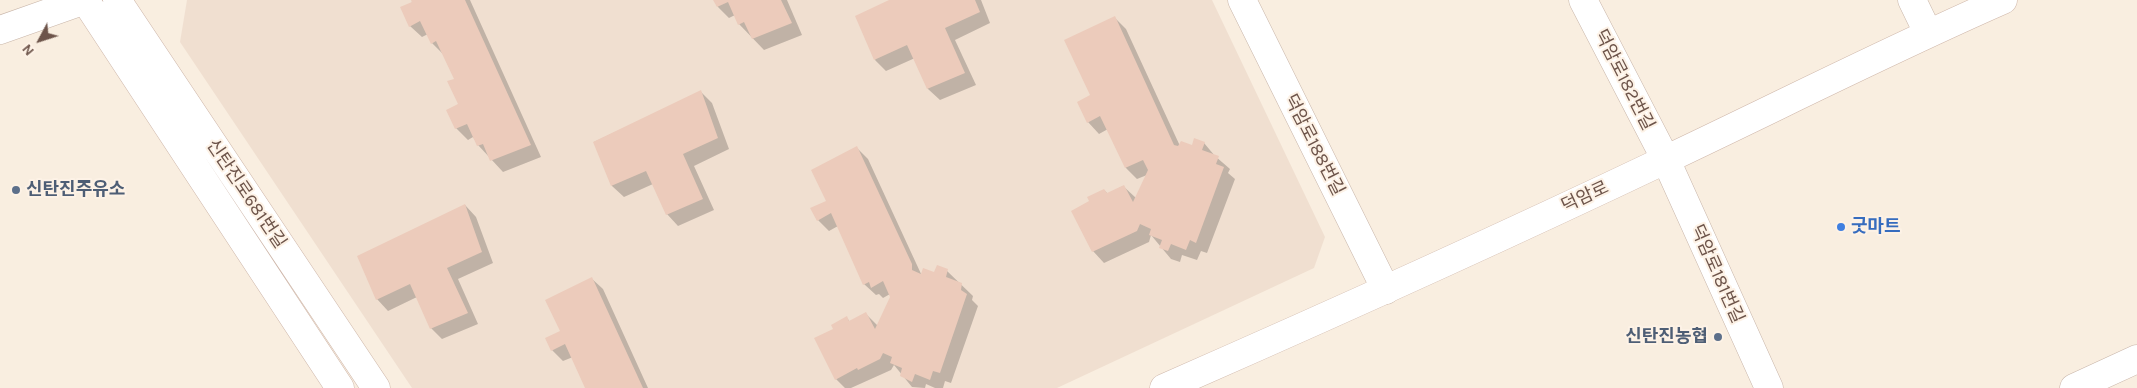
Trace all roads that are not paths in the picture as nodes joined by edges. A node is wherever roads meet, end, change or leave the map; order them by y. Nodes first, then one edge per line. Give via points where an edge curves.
1 (85, 0) edge
2 (117, 0) edge
3 (1242, 0) edge
4 (1583, 0) edge
5 (1912, 0) edge
6 (2002, 0) edge
7 (0, 30) edge
8 (1928, 33) junction
9 (1666, 160) junction
10 (1386, 290) junction
11 (2137, 359) edge
12 (2107, 381) edge
13 (340, 388) edge
14 (376, 388) edge
15 (1164, 388) edge
16 (1769, 388) edge
17 (2074, 388) edge

1 - 7 street
1 - 13 street, 신탄진로681번길
2 - 14 street, 신탄진로681번길
3 - 10 street, 덕암로188번길
4 - 9 street, 덕암로182번길
5 - 8 street
6 - 8 street, 덕암로
8 - 9 street, 덕암로
9 - 10 street, 덕암로
9 - 16 street, 덕암로181번길
10 - 15 street, 덕암로
11 - 12 street
12 - 17 street

